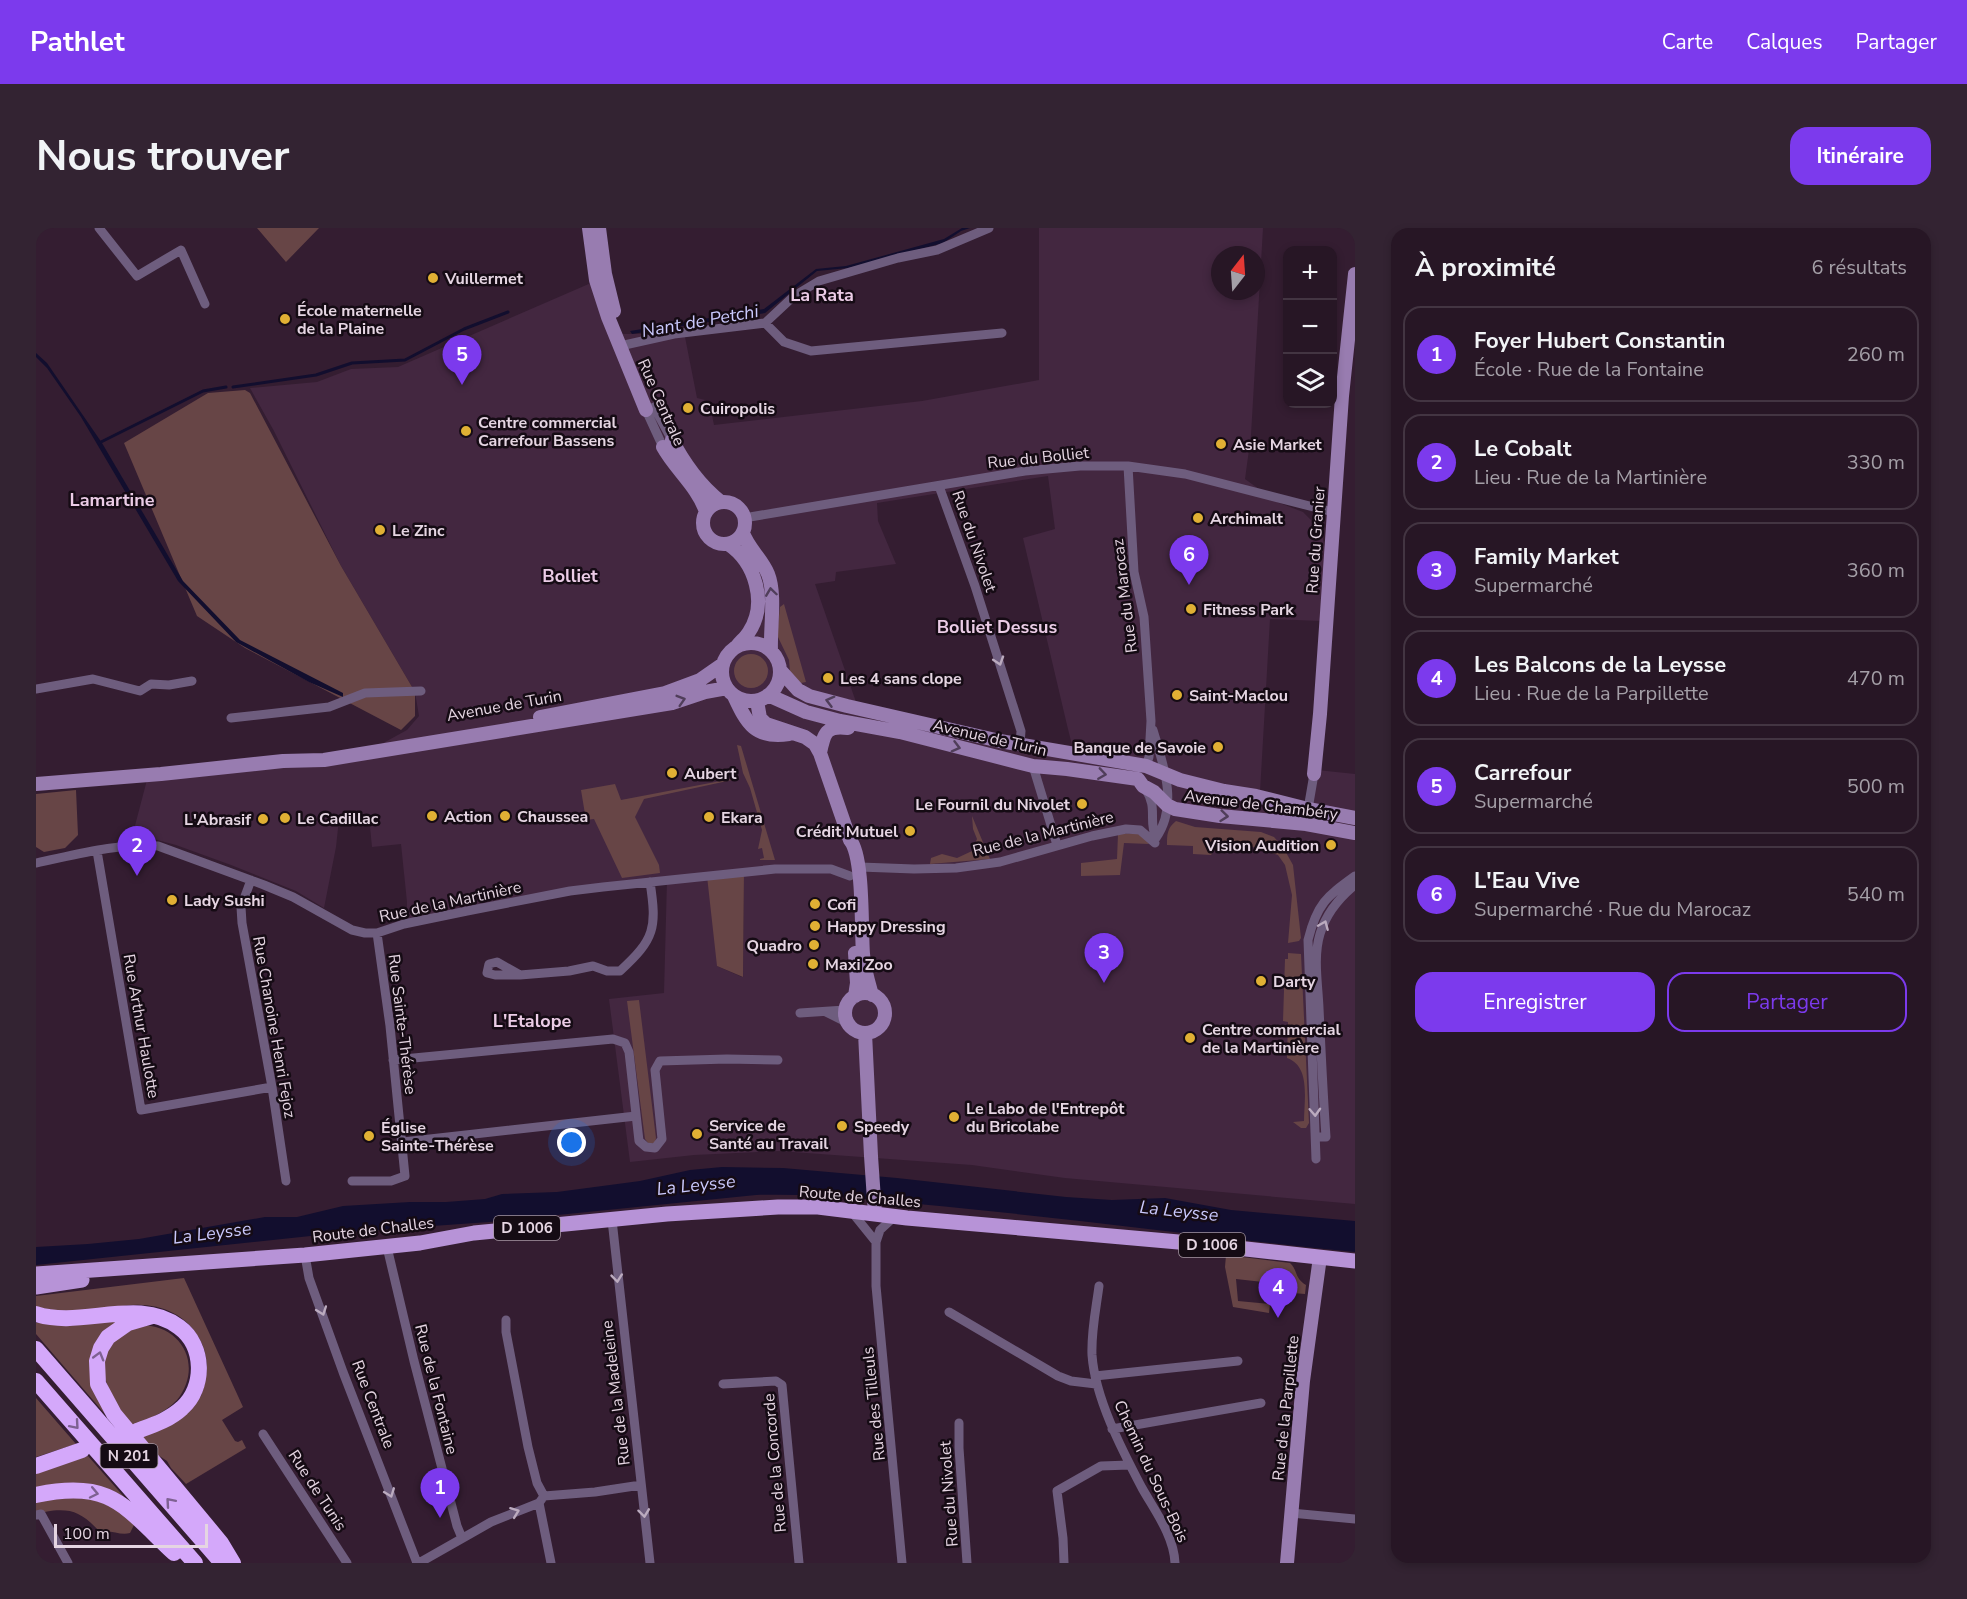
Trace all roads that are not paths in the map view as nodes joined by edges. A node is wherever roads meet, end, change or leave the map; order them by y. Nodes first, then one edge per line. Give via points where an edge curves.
1 (99, 228) edge
2 (589, 228) edge
3 (599, 228) edge
4 (989, 228) edge
5 (1355, 274) edge
6 (205, 304) dead end
7 (765, 323) junction
8 (1002, 333) dead end
9 (624, 345) junction
10 (650, 408) joint
11 (667, 444) junction
12 (1128, 466) junction
13 (939, 486) junction
14 (721, 502) junction
15 (706, 512) junction
16 (1333, 512) junction
17 (744, 518) junction
18 (743, 533) junction
19 (728, 544) junction
20 (735, 647) junction
21 (771, 651) junction
22 (723, 664) junction
23 (780, 670) junction
24 (192, 681) dead end
25 (36, 689) edge
26 (421, 691) dead end
27 (731, 692) junction
28 (763, 698) junction
29 (231, 718) dead end
30 (1151, 722) junction
31 (445, 732) junction
32 (900, 732) junction
33 (794, 734) junction
34 (1020, 744) junction
35 (416, 746) junction
36 (1066, 752) joint
37 (820, 753) junction
38 (283, 761) junction
39 (1032, 766) junction
40 (1146, 766) junction
41 (1314, 774) joint
42 (1171, 778) junction
43 (36, 784) edge
44 (1147, 789) junction
45 (1167, 805) junction
46 (1308, 809) junction
47 (1355, 818) edge
48 (1355, 833) edge
49 (1155, 843) dead end
50 (1057, 845) junction
51 (98, 851) junction
52 (36, 863) edge
53 (857, 876) junction
54 (1355, 876) edge
55 (251, 880) junction
56 (650, 882) junction
57 (1355, 885) edge
58 (376, 933) junction
59 (1308, 947) junction
60 (1317, 974) junction
61 (520, 975) dead end
62 (872, 994) junction
63 (855, 996) junction
64 (800, 1012) dead end
65 (846, 1016) junction
66 (865, 1033) junction
67 (393, 1060) junction
68 (778, 1060) dead end
69 (272, 1087) junction
70 (636, 1116) junction
71 (1316, 1137) junction
72 (403, 1142) junction
73 (1316, 1159) dead end
74 (286, 1181) dead end
75 (352, 1181) dead end
76 (391, 1181) junction
77 (393, 1192) dead end
78 (875, 1208) junction
79 (850, 1211) junction
80 (894, 1216) junction
81 (612, 1220) junction
82 (876, 1242) junction
83 (387, 1247) junction
84 (305, 1255) junction
85 (1320, 1257) junction
86 (1355, 1261) edge
87 (182, 1264) junction
88 (36, 1274) edge
89 (1099, 1286) dead end
90 (36, 1287) edge
91 (949, 1312) dead end
92 (36, 1314) edge
93 (152, 1316) junction
94 (506, 1320) dead end
95 (36, 1349) edge
96 (1238, 1360) dead end
97 (1096, 1380) junction
98 (36, 1381) edge
99 (723, 1384) dead end
100 (1261, 1403) dead end
101 (959, 1423) dead end
102 (1113, 1429) junction
103 (137, 1431) dead end
104 (263, 1434) dead end
105 (82, 1450) dead end
106 (1130, 1465) junction
107 (36, 1466) edge
108 (641, 1485) junction
109 (36, 1495) edge
110 (542, 1499) junction
111 (1291, 1513) junction
112 (38, 1515) edge
113 (1355, 1519) edge
114 (462, 1538) junction
115 (68, 1563) edge
116 (184, 1563) edge
117 (195, 1563) edge
118 (222, 1563) edge
119 (233, 1563) edge
120 (347, 1563) edge
121 (418, 1563) edge
122 (551, 1563) edge
123 (650, 1563) edge
124 (799, 1563) edge
125 (902, 1563) edge
126 (967, 1563) edge
127 (1064, 1563) edge
128 (1175, 1563) edge
129 (1287, 1563) edge

1 - 6 street via 137,276 181,250
2 - 9 main road, Rue Centrale via 594,274 608,317
3 - 9 main road, Rue Centrale via 605,274
4 - 7 street via 937,250 819,280 794,296
5 - 16 main road, Rue du Granier
7 - 8 street via 784,342 811,351
7 - 9 street via 674,334
9 - 10 main road, Rue Centrale
10 - 11 street, Rue Centrale
11 - 14 main road, Rue Centrale
11 - 15 main road, Rue Centrale via 669,458
12 - 13 street, Rue du Bolliet via 1054,467
12 - 16 street, Rue du Bolliet via 1185,474
12 - 30 street, Rue du Marocaz via 1134,572 1144,617
13 - 17 street, Rue du Bolliet
13 -> 34 street, Rue du Nivolet via 1021,731
14 - 15 main road
14 - 17 main road via 738,507
15 - 19 main road via 703,528 708,537
16 - 41 main road, Rue du Granier
17 - 18 main road
18 - 19 main road
21 -> 18 main road via 773,598 768,573
19 - 20 main road via 736,549 758,586 753,622
20 - 21 main road via 754,643
20 - 22 main road
21 - 23 main road
22 - 27 main road via 723,681
22 - 31 main road, Avenue de Turin via 700,680 665,693
23 - 28 main road via 778,682
34 -> 23 main road, Avenue de Turin via 810,696 798,690
24 - 25 street via 169,686 151,684 140,691 93,679
26 - 29 street via 365,693 328,708
27 - 28 main road via 741,699
27 - 33 main road via 753,729 771,735
35 -> 27 main road, Avenue de Turin via 672,703 705,692
28 - 32 main road, Avenue de Turin via 840,721
28 - 33 main road via 760,718
30 - 40 street, Rue du Marocaz
30 - 42 street, Rue du Marocaz
31 - 35 main road
31 - 38 main road, Avenue de Turin
32 - 37 main road via 890,735 835,727 825,734
32 -> 39 main road, Avenue de Turin
33 - 37 main road via 810,740
34 - 36 main road, Avenue de Turin
35 - 38 main road, Avenue de Turin via 324,760
36 - 40 main road, Avenue de Chambéry
37 - 53 main road via 850,840
38 - 43 main road, Avenue de Turin
39 -> 44 main road, Avenue de Turin via 1067,769
39 - 50 street
40 - 42 main road, Avenue de Chambéry
41 - 46 street, Rue du Granier
42 - 44 street
42 - 44 street
42 - 45 street, Rue du Marocaz
42 - 46 main road, Avenue de Chambéry
44 - 45 main road, Avenue de Chambéry
44 - 45 street, Rue du Marocaz via 1156,838
45 -> 48 main road, Avenue de Chambéry
46 - 47 main road, Avenue de Chambéry
49 - 50 street, Rue de la Martinière via 1140,830 1126,829
50 - 53 street, Rue de la Martinière via 1000,862
51 - 52 street, Rue de la Martinière
51 - 55 street, Rue de la Martinière via 158,846
51 - 69 street, Rue Arthur Haulotte via 141,1110
53 - 56 street, Rue de la Martinière via 831,869 775,869
53 - 62 main road via 863,956
53 - 63 main road
54 - 59 street via 1330,893 1320,908
55 - 58 street, Rue de la Martinière via 293,897 352,930
55 - 69 street, Rue Chanoine Henri Fejoz via 241,914
56 - 58 street, Rue de la Martinière via 545,896
56 - 61 street via 655,912 651,934 636,957 620,971 593,966
60 -> 57 street via 1321,931 1334,907
58 - 67 street, Rue Sainte-Thérèse
59 - 60 street
59 -> 71 street
60 - 71 street via 1326,1137
62 - 63 main road
62 - 66 main road via 882,1003 885,1015 880,1026
63 - 65 main road via 850,999
64 - 65 street
65 - 66 main road via 855,1030
66 - 78 main road
67 - 70 street via 614,1039 625,1042 629,1052
67 - 72 street, Rue Sainte-Thérèse
68 - 70 street via 660,1061 655,1070 662,1139 655,1148 639,1141
69 - 74 street, Rue Chanoine Henri Fejoz
70 - 72 street
71 - 73 street
72 - 76 street, Rue Sainte-Thérèse via 405,1176
75 - 76 street
76 - 77 street
78 - 79 main road, Route de Challes / D 1006
78 - 80 main road, Route de Challes / D 1006
79 - 81 main road, Route de Challes / D 1006 via 778,1207
79 - 82 street
80 - 82 street via 880,1230
80 - 85 main road, Route de Challes / D 1006
81 - 83 main road, Route de Challes / D 1006 via 474,1233
81 -> 108 street, Rue de la Madeleine
82 - 125 street, Rue des Tilleuls via 876,1286
83 - 84 main road, Route de Challes / D 1006
83 - 114 street, Rue de la Fontaine
84 - 87 main road, Route de Challes / D 1006
84 -> 121 street, Rue Centrale via 309,1278 343,1372
85 - 86 main road, Route de Challes / D 1006
85 - 111 main road, Rue de la Parpillette
87 - 88 main road, Route de Challes
87 - 90 main road, Route de Challes
89 - 97 street, Chemin du Sous-Bois via 1093,1330
91 - 97 street via 1059,1376 1077,1383
92 - 93 highway via 62,1320 122,1313
93 - 103 highway via 173,1323 188,1336 197,1354 198,1379 192,1396 180,1410
119 -> 93 highway via 114,1414 98,1384 97,1361 103,1343 123,1325
94 - 110 street via 528,1447
118 -> 95 highway, N 201
96 - 97 street
97 - 102 street, Chemin du Sous-Bois
98 -> 117 highway, N 201
99 - 124 street, Rue de la Concorde via 776,1381 782,1385
100 - 102 street
101 - 126 street, Rue du Nivolet
102 - 106 street, Chemin du Sous-Bois
104 - 120 street, Rue de Tunis
105 - 107 highway
106 - 127 street via 1101,1466 1057,1491
106 - 128 street, Chemin du Sous-Bois via 1173,1545
108 - 110 street
108 -> 123 street, Rue de la Madeleine
109 -> 116 highway via 77,1490 110,1497 125,1505
114 -> 110 street
110 - 122 street
111 - 113 street
111 - 129 main road, Rue de la Parpillette
112 - 115 street
114 - 121 street

